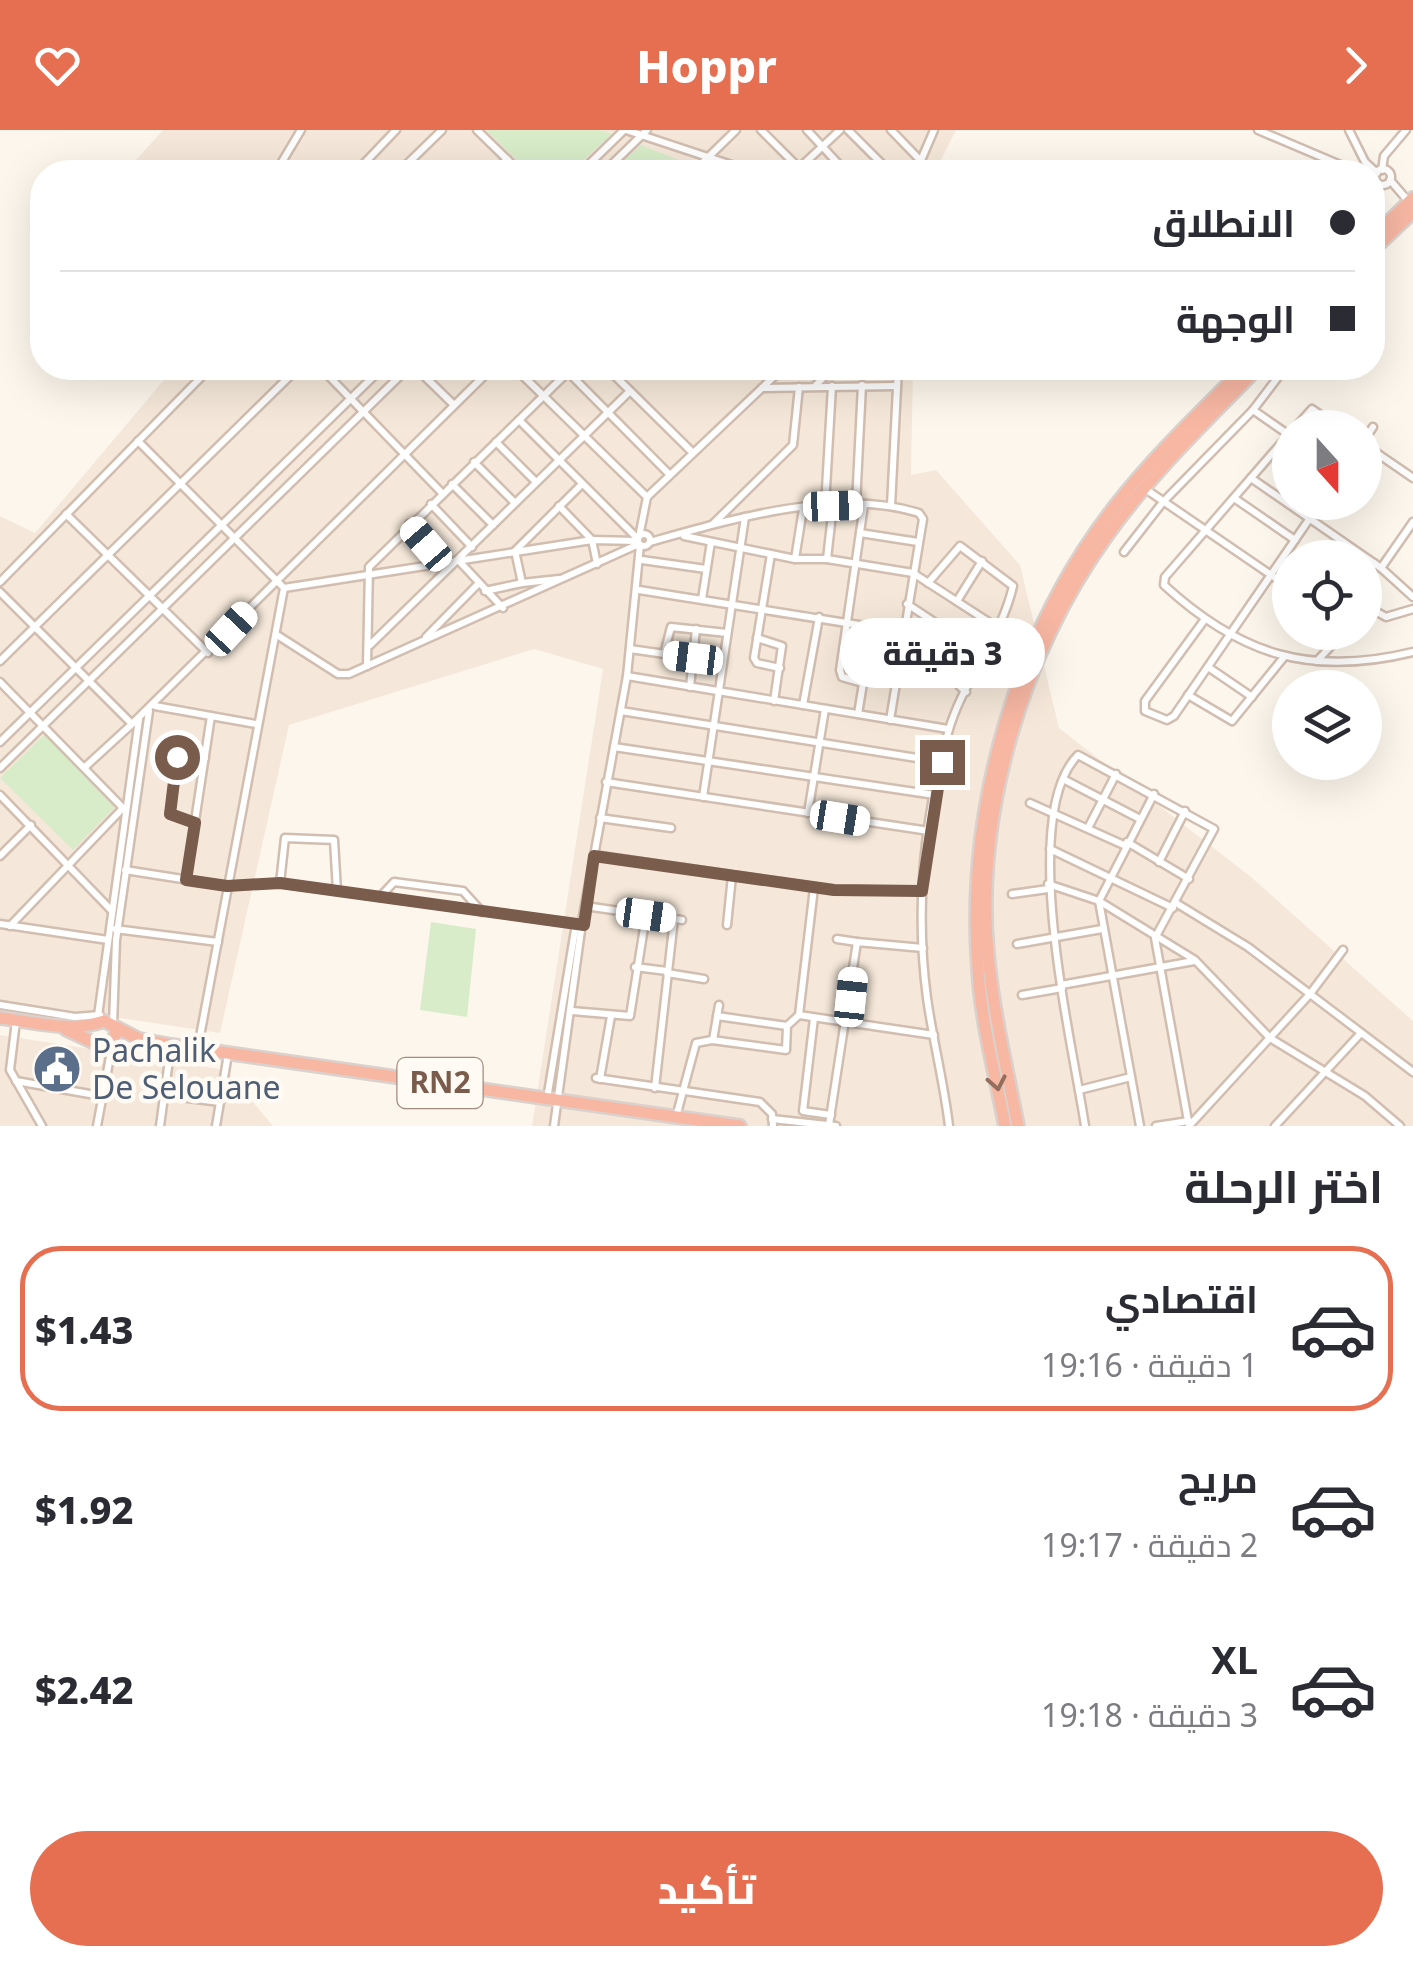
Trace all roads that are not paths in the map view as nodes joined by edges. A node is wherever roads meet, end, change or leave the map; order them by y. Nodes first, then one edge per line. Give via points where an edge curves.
1 (301, 130) edge
2 (396, 130) edge
3 (442, 130) edge
4 (476, 130) edge
5 (625, 130) edge
6 (736, 130) edge
7 (761, 130) edge
8 (807, 130) edge
9 (840, 130) edge
10 (891, 130) edge
11 (934, 130) edge
12 (1258, 130) edge
13 (1350, 130) edge
14 (1406, 130) edge
15 (645, 132) edge
16 (854, 132) edge
17 (1272, 133) edge
18 (823, 146) junction
19 (708, 158) junction
20 (283, 160) edge
21 (367, 160) edge
22 (411, 160) edge
23 (507, 160) edge
24 (594, 160) edge
25 (616, 160) edge
26 (714, 160) edge
27 (788, 160) edge
28 (808, 160) edge
29 (835, 160) edge
30 (879, 160) edge
31 (920, 160) edge
32 (921, 160) edge
33 (1330, 160) edge
34 (1364, 160) edge
35 (1382, 160) edge
36 (1385, 173) edge
37 (1390, 180) junction
38 (1385, 183) edge
39 (1412, 204) edge
40 (1385, 227) edge
41 (1385, 236) edge
42 (198, 380) edge
43 (286, 380) edge
44 (333, 380) edge
45 (370, 380) edge
46 (398, 380) edge
47 (426, 380) edge
48 (480, 380) edge
49 (527, 380) edge
50 (559, 380) edge
51 (579, 380) edge
52 (619, 380) edge
53 (768, 380) edge
54 (821, 380) edge
55 (898, 380) edge
56 (1232, 380) edge
57 (1247, 380) edge
58 (1276, 380) edge
59 (862, 385) junction
60 (815, 386) junction
61 (832, 386) junction
62 (898, 386) junction
63 (799, 387) junction
64 (761, 388) junction
65 (630, 391) junction
66 (542, 395) junction
67 (352, 398) junction
68 (454, 405) junction
69 (364, 410) junction
70 (1253, 410) junction
71 (607, 413) junction
72 (518, 420) junction
73 (1272, 421) edge
74 (584, 436) junction
75 (138, 441) junction
76 (496, 442) junction
77 (692, 452) junction
78 (405, 454) junction
79 (1272, 454) edge
80 (1382, 455) edge
81 (474, 462) junction
82 (558, 462) junction
83 (669, 474) junction
84 (1251, 478) junction
85 (1413, 478) edge
86 (181, 481) junction
87 (536, 482) junction
88 (452, 484) junction
89 (581, 485) junction
90 (1144, 488) junction
91 (442, 493) junction
92 (1272, 493) edge
93 (647, 498) junction
94 (1234, 498) junction
95 (1163, 502) junction
96 (515, 503) junction
97 (431, 504) junction
98 (860, 505) junction
99 (559, 506) junction
100 (829, 506) junction
101 (890, 506) junction
102 (803, 510) junction
103 (66, 514) junction
104 (745, 516) junction
105 (1309, 520) edge
106 (1311, 520) edge
107 (1413, 522) edge
108 (222, 524) junction
109 (409, 524) junction
110 (713, 524) junction
111 (493, 525) junction
112 (1206, 531) junction
113 (860, 532) junction
114 (681, 535) junction
115 (235, 536) junction
116 (592, 540) junction
117 (643, 540) junction
118 (1296, 540) joint
119 (1340, 540) edge
120 (711, 542) junction
121 (918, 542) junction
122 (472, 547) junction
123 (740, 548) junction
124 (515, 551) junction
125 (1124, 552) dead end
126 (771, 554) junction
127 (108, 556) junction
128 (795, 559) junction
129 (827, 559) junction
130 (642, 560) junction
131 (982, 561) junction
132 (1382, 561) edge
133 (452, 563) junction
134 (597, 564) junction
135 (856, 564) junction
136 (706, 569) junction
137 (1382, 570) edge
138 (1272, 572) edge
139 (913, 573) junction
140 (1270, 575) junction
141 (366, 578) junction
142 (566, 578) junction
143 (276, 581) junction
144 (0, 582) edge
145 (928, 582) junction
146 (522, 583) junction
147 (478, 584) junction
148 (284, 588) junction
149 (639, 590) junction
150 (485, 591) junction
151 (0, 592) edge
152 (1413, 597) edge
153 (150, 598) junction
154 (702, 599) junction
155 (957, 601) junction
156 (732, 604) junction
157 (907, 604) junction
158 (503, 608) junction
159 (762, 608) junction
160 (161, 609) junction
161 (1413, 609) edge
162 (1382, 615) edge
163 (819, 617) junction
164 (1205, 619) junction
165 (848, 621) junction
166 (35, 625) junction
167 (998, 628) junction
168 (696, 629) junction
169 (903, 632) junction
170 (727, 633) junction
171 (277, 635) junction
172 (1229, 636) junction
173 (757, 638) junction
174 (422, 642) junction
175 (369, 646) junction
176 (630, 649) junction
177 (1327, 650) edge
178 (844, 651) junction
179 (208, 652) junction
180 (1413, 652) edge
181 (664, 654) junction
182 (986, 656) junction
183 (1284, 656) junction
184 (693, 658) junction
185 (0, 661) edge
186 (1316, 662) junction
187 (367, 666) junction
188 (1208, 666) junction
189 (780, 668) junction
190 (79, 669) junction
191 (627, 676) junction
192 (90, 680) junction
193 (0, 682) edge
194 (863, 683) junction
195 (690, 687) junction
196 (718, 692) junction
197 (966, 692) junction
198 (1188, 696) junction
199 (1252, 697) junction
200 (774, 700) junction
201 (803, 705) junction
202 (151, 708) junction
203 (826, 709) junction
204 (621, 711) junction
205 (31, 714) junction
206 (858, 714) junction
207 (211, 716) junction
208 (140, 718) junction
209 (890, 720) junction
210 (132, 724) junction
211 (256, 724) junction
212 (42, 725) junction
213 (714, 725) junction
214 (948, 729) junction
215 (820, 740) junction
216 (0, 742) edge
217 (614, 747) junction
218 (205, 758) junction
219 (708, 760) junction
220 (942, 762) junction
221 (85, 767) junction
222 (0, 768) edge
223 (1116, 774) junction
224 (814, 776) junction
225 (1065, 780) junction
226 (606, 782) junction
227 (0, 794) edge
228 (1154, 794) junction
229 (935, 795) junction
230 (702, 797) junction
231 (1103, 797) junction
232 (1030, 803) dead end
233 (128, 808) junction
234 (1186, 811) junction
235 (808, 813) junction
236 (1055, 814) junction
237 (600, 818) junction
238 (1140, 818) junction
239 (195, 823) junction
240 (31, 825) junction
241 (671, 828) dead end
242 (1088, 828) junction
243 (929, 831) junction
244 (1126, 844) junction
245 (1050, 849) junction
246 (0, 856) edge
247 (594, 856) junction
248 (1159, 862) junction
249 (68, 864) junction
250 (123, 870) junction
251 (1110, 875) junction
252 (732, 876) junction
253 (1189, 879) junction
254 (186, 880) junction
255 (280, 883) junction
256 (227, 886) junction
257 (1048, 886) junction
258 (434, 887) junction
259 (814, 888) junction
260 (338, 891) junction
261 (922, 891) junction
262 (1012, 894) dead end
263 (380, 897) junction
264 (1099, 901) junction
265 (432, 905) junction
266 (585, 906) junction
267 (1174, 906) junction
268 (112, 911) junction
269 (482, 914) junction
270 (646, 915) junction
271 (581, 922) junction
272 (0, 924) edge
273 (727, 924) dead end
274 (10, 926) junction
275 (114, 929) junction
276 (1102, 929) junction
277 (1053, 938) junction
278 (1155, 938) junction
279 (112, 940) junction
280 (836, 940) dead end
281 (218, 942) junction
282 (857, 942) junction
283 (1017, 944) dead end
284 (923, 948) junction
285 (1343, 950) dead end
286 (1195, 960) junction
287 (635, 967) junction
288 (1160, 968) junction
289 (667, 972) junction
290 (1112, 977) junction
291 (704, 979) dead end
292 (1062, 986) junction
293 (1310, 994) junction
294 (1022, 996) dead end
295 (0, 1005) edge
296 (719, 1006) dead end
297 (572, 1010) junction
298 (799, 1015) junction
299 (611, 1016) junction
300 (717, 1016) junction
301 (0, 1018) edge
302 (814, 1018) junction
303 (16, 1020) junction
304 (96, 1022) junction
305 (848, 1024) junction
306 (787, 1026) junction
307 (62, 1028) junction
308 (1361, 1033) junction
309 (934, 1035) junction
310 (108, 1038) junction
311 (1270, 1038) junction
312 (713, 1040) junction
313 (171, 1045) junction
314 (198, 1048) junction
315 (228, 1054) junction
316 (1323, 1070) junction
317 (1413, 1072) edge
318 (1131, 1077) junction
319 (15, 1081) junction
320 (104, 1081) junction
321 (655, 1088) junction
322 (1079, 1090) junction
323 (683, 1092) junction
324 (164, 1095) junction
325 (102, 1096) junction
326 (553, 1101) junction
327 (220, 1102) junction
328 (831, 1116) junction
329 (676, 1118) junction
330 (772, 1122) edge
331 (1193, 1124) edge
332 (39, 1125) edge
333 (829, 1125) edge
334 (97, 1126) edge
335 (160, 1126) edge
336 (216, 1126) edge
337 (554, 1126) edge
338 (740, 1126) edge
339 (836, 1126) edge
340 (949, 1126) edge
341 (1005, 1126) edge
342 (1018, 1126) edge
343 (1085, 1126) edge
344 (1140, 1126) edge
345 (1156, 1126) edge
346 (1275, 1126) edge
347 (1400, 1126) edge

1 - 20 street
2 - 21 street
3 - 22 street
4 - 23 street
5 - 15 street
5 - 24 street
6 - 19 street
7 - 27 street
8 - 18 street
9 - 18 street
10 - 31 street
11 - 32 street
12 - 17 street
13 - 34 street
14 - 35 street
15 - 19 street
15 - 25 street
16 - 30 street
17 - 33 street
18 - 28 street
18 - 29 street
19 - 26 street
36 - 37 street
37 - 38 street
37 - 39 street
39 - 40 highway
39 - 41 highway
42 - 75 street
43 - 86 street
44 - 67 street
45 - 67 street
46 - 69 street
47 - 68 street
48 - 68 street
49 - 66 street
50 - 66 street
51 - 71 street
52 - 65 street
53 - 64 street
54 - 60 street
55 - 62 street
56 -> 341 highway via 1136,480 1098,530 1053,604 1012,706 981,831 976,905 980,994
57 - 90 highway
58 - 70 street
59 - 61 street
59 - 62 street
59 - 98 street
60 - 61 street
60 - 63 street
61 - 100 street
62 - 101 street
63 - 64 street
63 - 110 street via 793,445
64 - 77 street
65 - 71 street
65 - 77 street
66 - 72 street
66 - 74 street
67 - 69 street
67 - 108 street
68 - 78 street
69 - 78 street
69 - 115 street
70 - 73 street
70 - 95 street
71 - 74 street
71 - 83 street
72 - 76 street
72 - 82 street
74 - 82 street
74 - 93 street
75 - 86 street
75 - 103 street
76 - 81 street
76 - 87 street
77 - 83 street
78 - 91 street
78 - 143 street
79 - 84 street
80 - 85 street
81 - 88 street
81 - 96 street
82 - 87 street
82 - 89 street
83 - 93 street
84 - 92 street
84 - 94 street
86 - 108 street
86 - 127 street
87 - 96 street
88 - 91 street
88 - 111 street
89 - 99 street
89 - 117 street
90 - 95 street
90 - 342 highway via 1083,571 1045,645 1002,776 989,857 987,932
91 - 97 street
93 - 117 street
94 - 112 street
94 - 118 street
95 - 112 street
95 - 125 street
96 - 111 street
97 - 109 street
97 - 122 street
98 - 100 street
98 - 101 street
98 - 113 street
99 - 116 street
99 - 124 street
100 - 102 street
100 - 129 street
101 - 121 street via 922,516
102 - 104 street
102 - 128 street
103 - 127 street
103 - 144 street
104 - 110 street
104 - 123 street
105 - 118 street
106 - 119 street
107 - 132 street
108 - 115 street
108 - 153 street
109 - 133 street
109 - 141 street via 375,558
110 - 114 street
111 - 122 street
112 - 140 street
112 - 164 street via 1163,582
113 - 121 street
113 - 135 street
114 - 117 street
114 - 120 street
115 - 143 street
115 - 160 street
116 - 117 street
116 - 124 street
116 - 134 street
117 - 130 street
117 - 134 street
120 - 123 street
120 - 136 street
121 - 139 street
122 - 133 street
123 - 126 street
123 - 156 street
124 - 133 street
124 - 146 street
126 - 128 street
126 - 159 street
127 - 153 street
127 - 166 street
128 - 129 street
129 - 135 street
130 - 136 street
130 - 149 street
131 - 145 street via 957,546
131 - 155 street
131 - 167 street via 1014,586
133 - 141 street
133 - 147 street
133 - 175 street
134 - 142 street
135 - 139 street
135 - 165 street
136 - 154 street
137 - 152 street
138 - 140 street
139 - 145 street
139 - 157 street
140 - 172 street
141 - 148 street
141 - 175 street
142 - 146 street
142 - 158 street
143 - 148 street
143 - 179 street
145 - 155 street
146 - 150 street
147 - 150 street
147 - 174 street
148 - 171 street
149 - 154 street
149 - 176 street
150 - 158 street
151 - 166 street
153 - 160 street
153 - 190 street
154 - 156 street
155 - 167 street
156 - 159 street
156 - 170 street
157 - 169 street
157 - 182 street
158 - 174 street
159 - 163 street
159 - 173 street
160 - 179 street
160 - 192 street
161 - 162 street
163 - 165 street
163 - 201 street
164 - 172 street
164 - 198 street via 1144,700 1144,709 1171,719
165 - 169 street
165 - 178 street
166 - 185 street
166 - 190 street
167 - 182 street
168 - 170 street
168 - 181 street via 672,627
168 - 184 street
169 - 197 street
169 - 209 street
170 - 196 street
171 - 187 street via 338,674
171 - 211 street
172 - 183 street
172 - 188 street
173 - 189 street via 756,662
173 - 189 street via 780,642
174 - 187 street
175 - 187 street
176 - 181 street
176 - 191 street
177 - 186 street
178 - 194 street via 841,674
178 - 194 street via 867,659
179 - 202 street
180 - 186 street via 1366,663
181 - 184 street
182 - 197 street
183 - 186 street
183 - 199 street
184 - 195 street
188 - 198 street
188 - 199 street
189 - 200 street
190 - 192 street
190 - 205 street
191 - 195 street
191 - 204 street
192 - 210 street
192 - 212 street
193 - 205 street
194 - 206 street
195 - 196 street
196 - 200 street
196 - 213 street
197 - 214 street
198 - 199 street via 1232,721
200 - 201 street
201 - 203 street
202 - 207 street
202 - 208 street
202 - 233 street
203 - 206 street
203 - 215 street
204 - 213 street
204 - 217 street
205 - 212 street
205 - 216 street
206 - 209 street
207 - 211 street
207 - 218 street
208 - 210 street
208 - 233 street
209 - 214 street
210 - 221 street
211 - 256 street
212 - 221 street
212 - 222 street
213 - 215 street
213 - 219 street
214 - 220 street
215 - 220 street
215 - 224 street
217 - 219 street
217 - 226 street
218 - 239 street
218 - 239 street via 177,757 170,814
219 - 224 street
219 - 230 street
220 - 229 street
221 - 233 street
223 - 225 street via 1078,754
223 - 228 street
223 - 231 street
224 - 229 street
224 - 235 street
225 - 231 street
225 - 236 street
226 - 230 street
226 - 237 street
227 - 240 street
228 - 234 street
228 - 238 street
229 - 243 street
230 - 235 street
231 - 238 street
231 - 242 street
232 - 236 street
233 - 249 street
233 - 250 street
234 - 248 street
234 - 253 street via 1214,832
235 - 243 street
236 - 242 street
236 - 245 street
237 - 241 street
237 - 247 street
238 - 244 street
239 - 254 street
240 - 246 street
240 - 249 street
242 - 244 street
243 - 261 street
244 - 248 street
244 - 251 street
245 - 251 street
245 - 257 street
247 - 252 street
247 - 266 street
248 - 253 street
249 - 268 street
249 - 274 street
250 - 254 street
250 - 268 street
250 - 275 street
251 - 264 street
251 - 267 street
252 - 259 street
252 - 273 street
253 - 267 street
254 - 256 street
255 - 256 street
255 - 260 street
255 - 260 street via 286,838 329,838 338,847
256 - 281 street
257 - 262 street
257 - 264 street
257 - 277 street
258 - 263 street via 394,882
258 - 265 street
258 - 269 street via 467,892
259 - 261 street
259 - 298 street
260 - 263 street
261 - 284 street
263 - 265 street
264 - 276 street
264 - 278 street
265 - 269 street
266 - 270 street
266 - 271 street
267 - 278 street
267 - 293 street via 1248,947
268 - 275 street
269 - 271 street
270 - 287 street
270 - 289 street via 678,920
271 - 297 street
271 - 326 street
272 - 274 street
274 - 279 street
275 - 279 street
275 - 281 street
276 - 277 street
276 - 290 street
277 - 283 street
277 - 292 street
278 - 286 street
278 - 288 street
279 - 304 street
279 - 310 street
280 - 282 street
281 - 314 street
282 - 284 street
282 - 305 street
284 - 309 street
285 - 293 street
286 - 288 street
286 - 311 street
287 - 289 street
287 - 299 street via 631,1014
288 - 290 street
288 - 331 street
289 - 291 street
289 - 321 street
290 - 292 street
290 - 318 street
292 - 294 street
292 - 322 street
293 - 308 street
293 - 311 street
295 - 304 street
296 - 300 street
297 - 299 street
297 - 326 street
298 - 302 street
298 - 306 street
299 - 321 street via 598,1078
300 - 306 street
300 - 312 street
301 - 303 highway, RN2
302 - 305 street
302 - 328 street via 803,1112
303 - 307 highway, RN2
303 - 319 street via 9,1062
304 - 307 highway, RN2
304 - 310 highway
304 - 310 highway, RN2
305 - 309 street
305 - 328 street
306 - 312 street via 786,1050
307 - 310 highway, RN2
308 - 316 street
308 - 317 street
309 - 340 street
310 - 313 highway, RN2
310 - 320 street
310 - 320 street
311 - 316 street
311 - 331 street
312 - 323 street via 696,1042
313 - 314 highway, RN2
313 - 324 street
314 - 315 highway, RN2
315 - 326 highway, RN2
315 - 327 street
316 - 346 street
316 - 347 street
318 - 322 street
318 - 344 street
319 - 325 street
319 - 332 street
320 - 325 street
321 - 323 street
322 - 343 street
323 - 329 street
323 - 330 street via 760,1102
324 - 327 street
324 - 335 street
325 - 334 street
326 - 329 highway, RN2
326 - 337 street
327 - 336 street
328 - 333 street
329 - 338 highway, RN2
330 - 333 street
331 - 345 street
333 - 339 street

